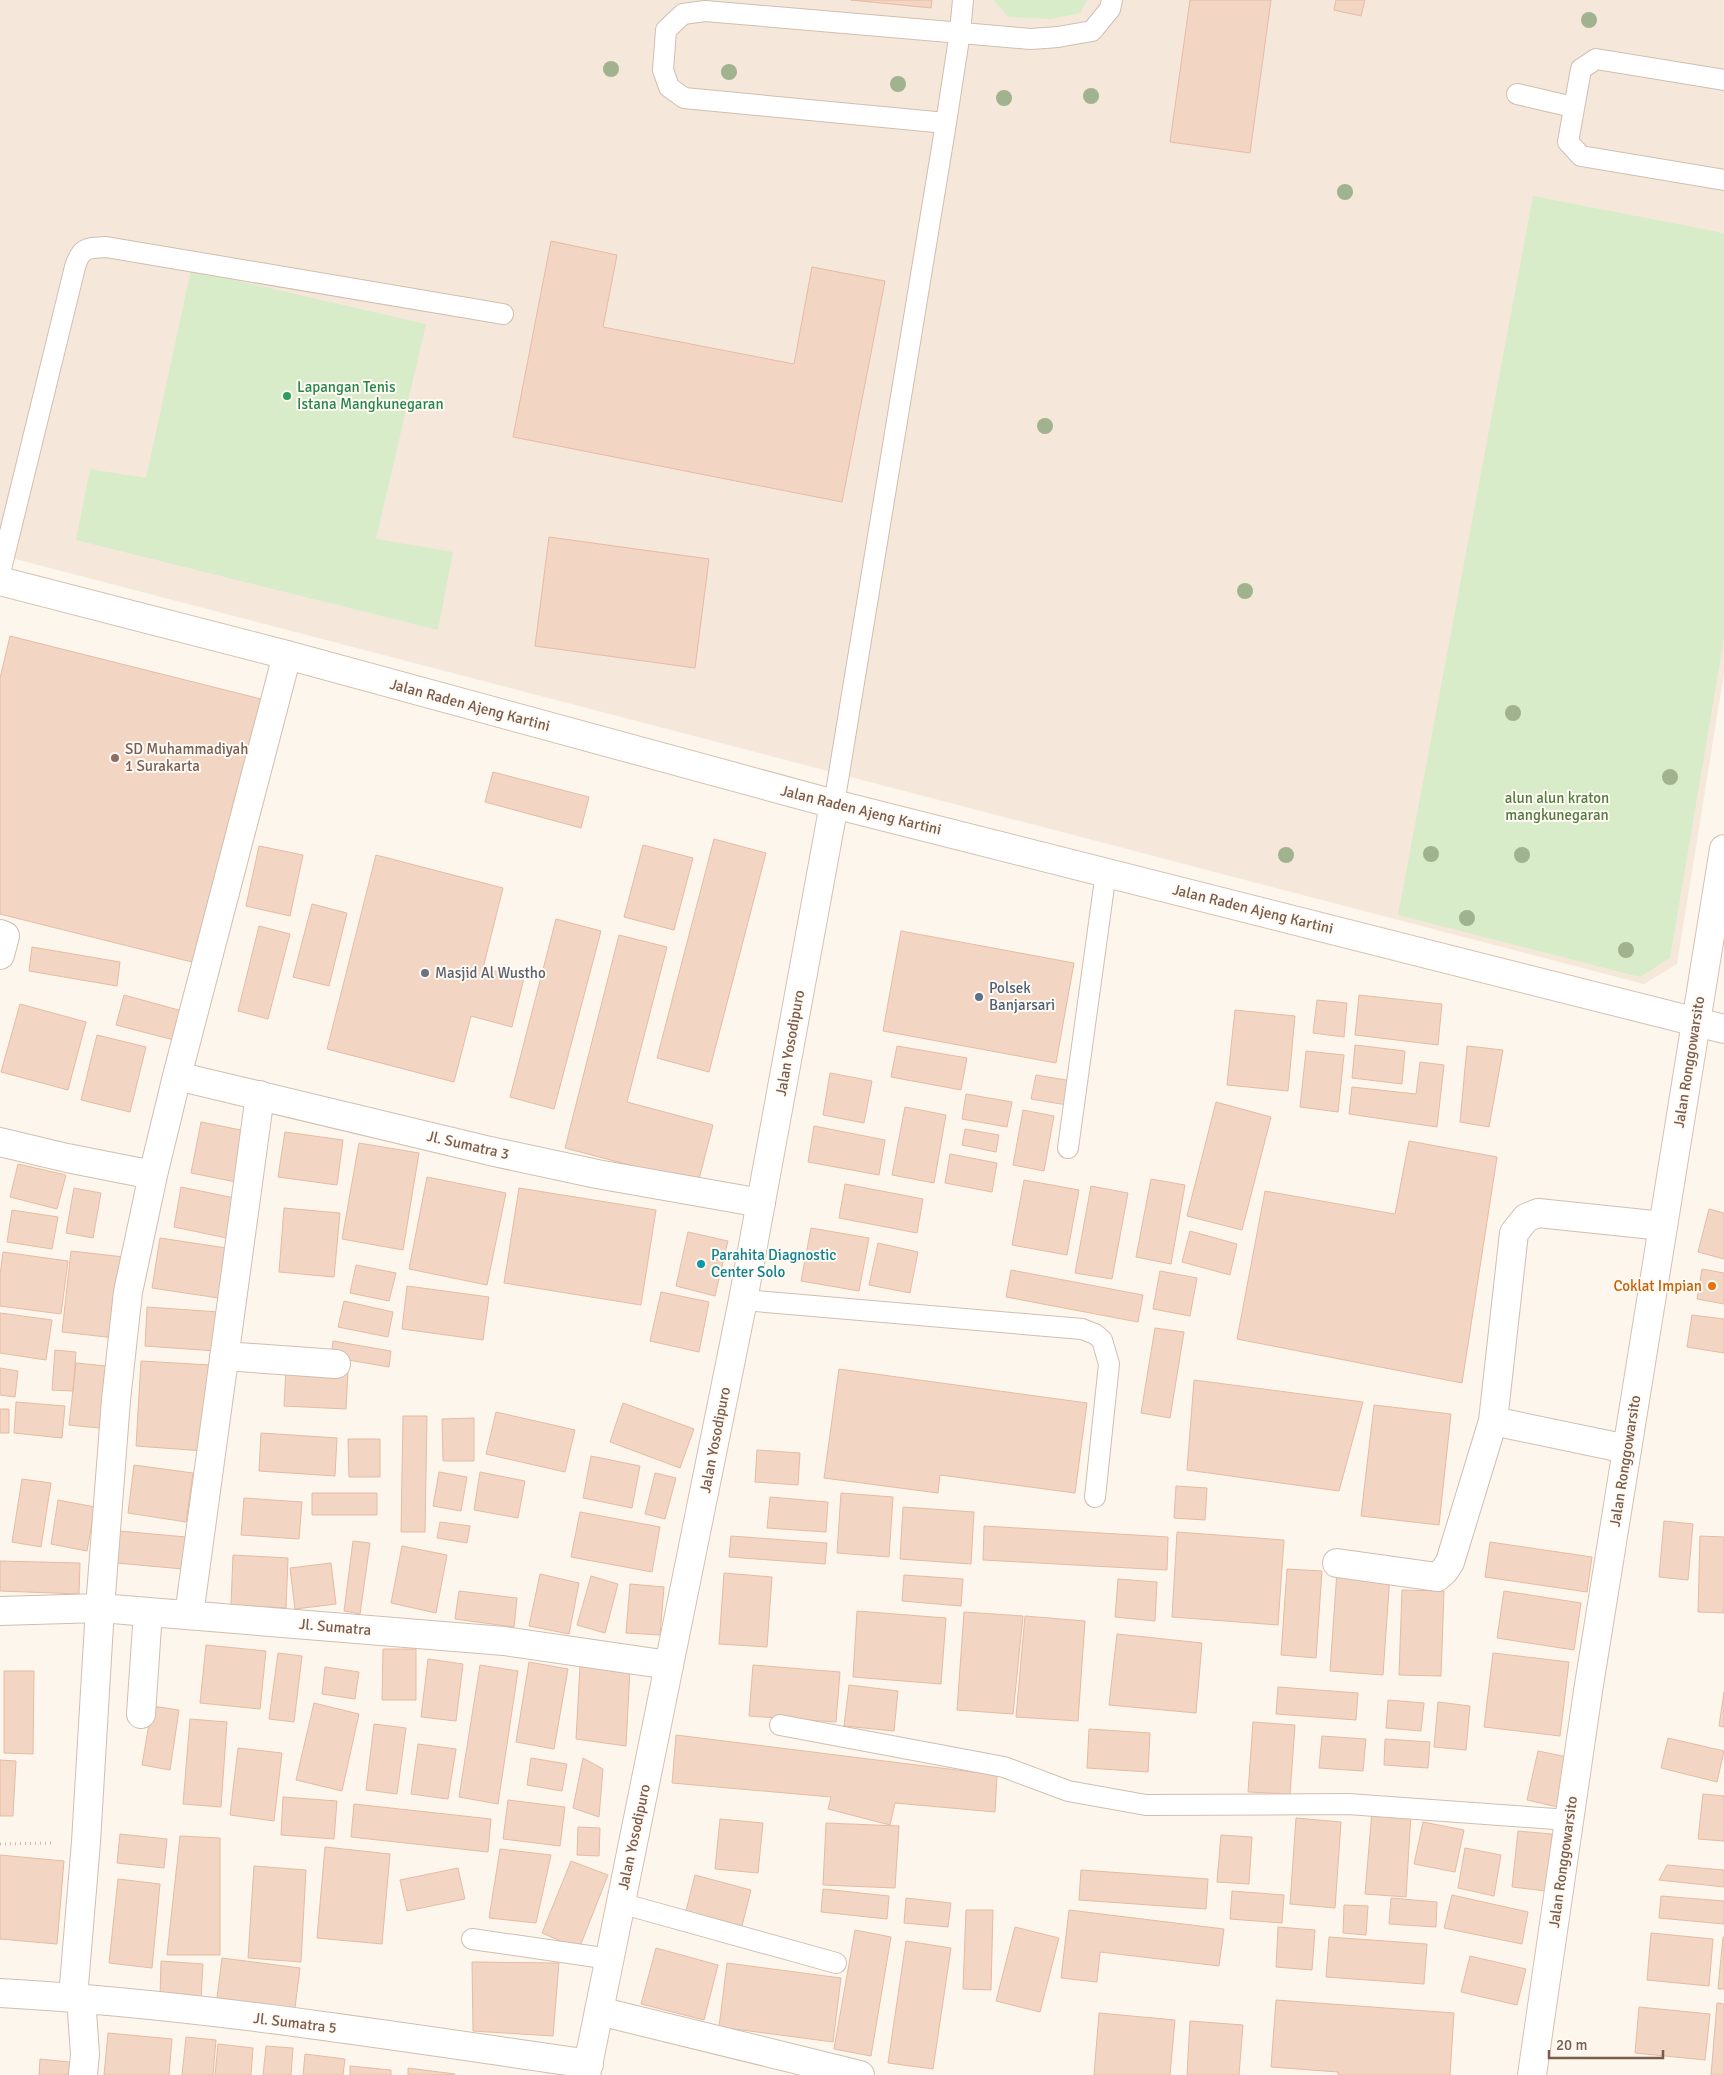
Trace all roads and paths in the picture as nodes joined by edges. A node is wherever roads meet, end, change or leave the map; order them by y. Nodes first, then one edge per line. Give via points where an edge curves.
1 (962, 0) edge
2 (1112, 0) edge
3 (960, 32) junction
4 (1724, 80) edge
5 (1517, 94) dead end
6 (1573, 107) junction
7 (946, 123) junction
8 (1724, 180) edge
9 (503, 314) dead end
10 (0, 573) edge
11 (0, 581) edge
12 (287, 655) junction
13 (834, 804) junction
14 (1724, 849) edge
15 (1106, 872) junction
16 (0, 934) edge
17 (0, 955) edge
18 (1695, 1022) junction
19 (1724, 1029) edge
20 (177, 1076) junction
21 (260, 1095) junction
22 (0, 1142) edge
23 (1068, 1148) dead end
24 (153, 1175) junction
25 (761, 1203) junction
26 (1663, 1226) junction
27 (743, 1300) junction
28 (224, 1356) junction
29 (336, 1364) dead end
30 (1493, 1421) junction
31 (1627, 1449) junction
32 (1095, 1496) dead end
33 (1337, 1563) dead end
34 (100, 1608) junction
35 (0, 1611) edge
36 (148, 1612) junction
37 (189, 1615) junction
38 (669, 1665) junction
39 (141, 1714) dead end
40 (780, 1726) dead end
41 (1569, 1820) junction
42 (86, 1842) junction
43 (0, 1844) edge
44 (620, 1903) junction
45 (472, 1939) dead end
46 (610, 1959) junction
47 (836, 1963) dead end
48 (0, 1993) edge
49 (77, 1998) junction
50 (599, 2011) junction
51 (588, 2069) edge
52 (83, 2075) edge
53 (860, 2075) edge
54 (1532, 2075) edge

1 - 3 lane
2 - 3 lane via 1110,9 1092,31 1031,39
3 - 7 lane
3 - 7 lane via 705,11 683,14 666,30 664,70 669,87 684,98
4 - 6 lane via 1596,59 1581,69
5 - 6 lane
6 - 8 lane via 1568,142 1581,156
7 - 13 lane
9 - 10 lane via 106,247 87,248 78,255
11 - 12 street, Jalan Raden Ajeng Kartini
12 - 13 street, Jalan Raden Ajeng Kartini
12 - 20 street
13 - 15 street, Jalan Raden Ajeng Kartini
13 - 25 street, Jalan Yosodipuro
14 - 18 street, Jalan Ronggowarsito
15 - 18 street, Jalan Raden Ajeng Kartini
15 - 23 lane
16 - 17 street via 5,936
18 - 19 street, Jalan Raden Ajeng Kartini
18 - 26 street, Jalan Ronggowarsito
20 - 21 street, Jl. Sumatra 3
20 - 24 street
21 - 25 street, Jl. Sumatra 3 via 607,1176
21 - 28 street
22 - 24 street
24 - 34 street via 128,1292
25 - 27 street, Jalan Yosodipuro
26 - 30 street via 1538,1214 1526,1218 1514,1233
26 - 31 street, Jalan Ronggowarsito
27 - 32 lane via 1082,1329 1095,1334 1102,1340 1109,1364
27 - 38 street, Jalan Yosodipuro
28 - 29 street
28 - 37 street
30 - 31 street
30 - 33 street via 1450,1562 1444,1571 1437,1577
31 - 41 street, Jalan Ronggowarsito
34 - 35 street, Jl. Sumatra
34 - 36 street, Jl. Sumatra
34 - 42 street
36 - 37 street, Jl. Sumatra
36 - 39 street
37 - 38 street, Jl. Sumatra via 504,1642
38 - 44 street, Jalan Yosodipuro
40 - 41 lane via 1004,1767 1068,1791 1146,1805 1348,1804
41 - 54 street, Jalan Ronggowarsito
42 - 43 path
42 - 49 street
44 - 46 street, Jalan Yosodipuro
44 - 47 lane
45 - 46 lane
46 - 50 street, Jalan Yosodipuro
48 - 49 street, Jl. Sumatra 5
49 - 51 street, Jl. Sumatra 5 via 294,2022
49 - 52 street via 84,2054
50 - 51 street, Jalan Yosodipuro
50 - 53 street

